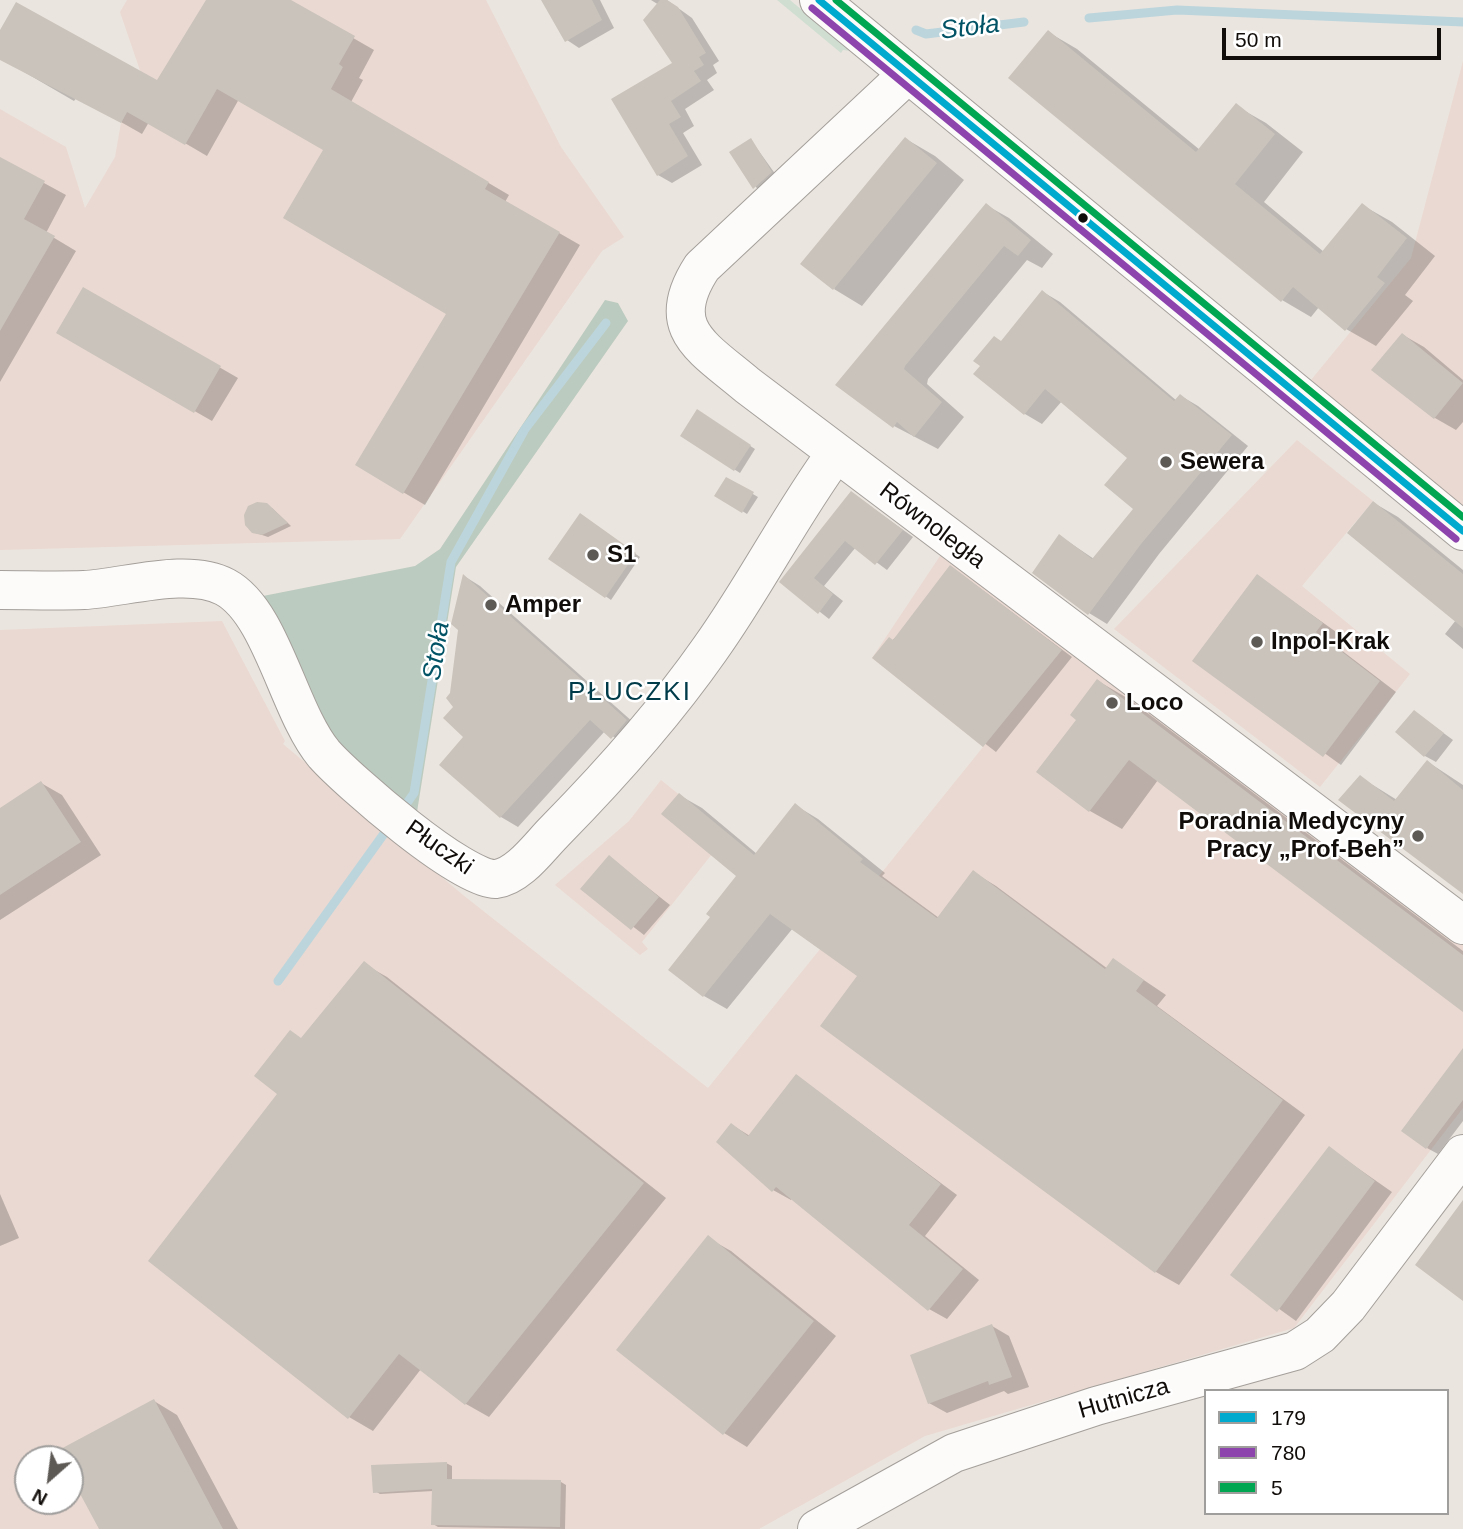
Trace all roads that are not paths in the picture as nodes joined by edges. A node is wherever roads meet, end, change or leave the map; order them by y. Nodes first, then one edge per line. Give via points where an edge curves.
1 (819, 0) edge
2 (908, 74) junction
3 (836, 453) junction
4 (1463, 531) edge
5 (0, 590) edge
6 (1463, 925) edge
7 (1463, 1154) edge
8 (817, 1529) edge

1 - 2 street
2 - 3 street, Równoległa via 702,267 691,283 684,308 686,325 704,348
2 - 4 street
3 - 5 street, Płuczki via 711,649 591,795 518,869 493,879 479,877 452,861 345,775 309,734 253,615 226,587 203,579 85,590
3 - 6 street, Równoległa
7 - 8 street, Hutnicza via 1348,1306 1320,1335 1295,1351 954,1453

